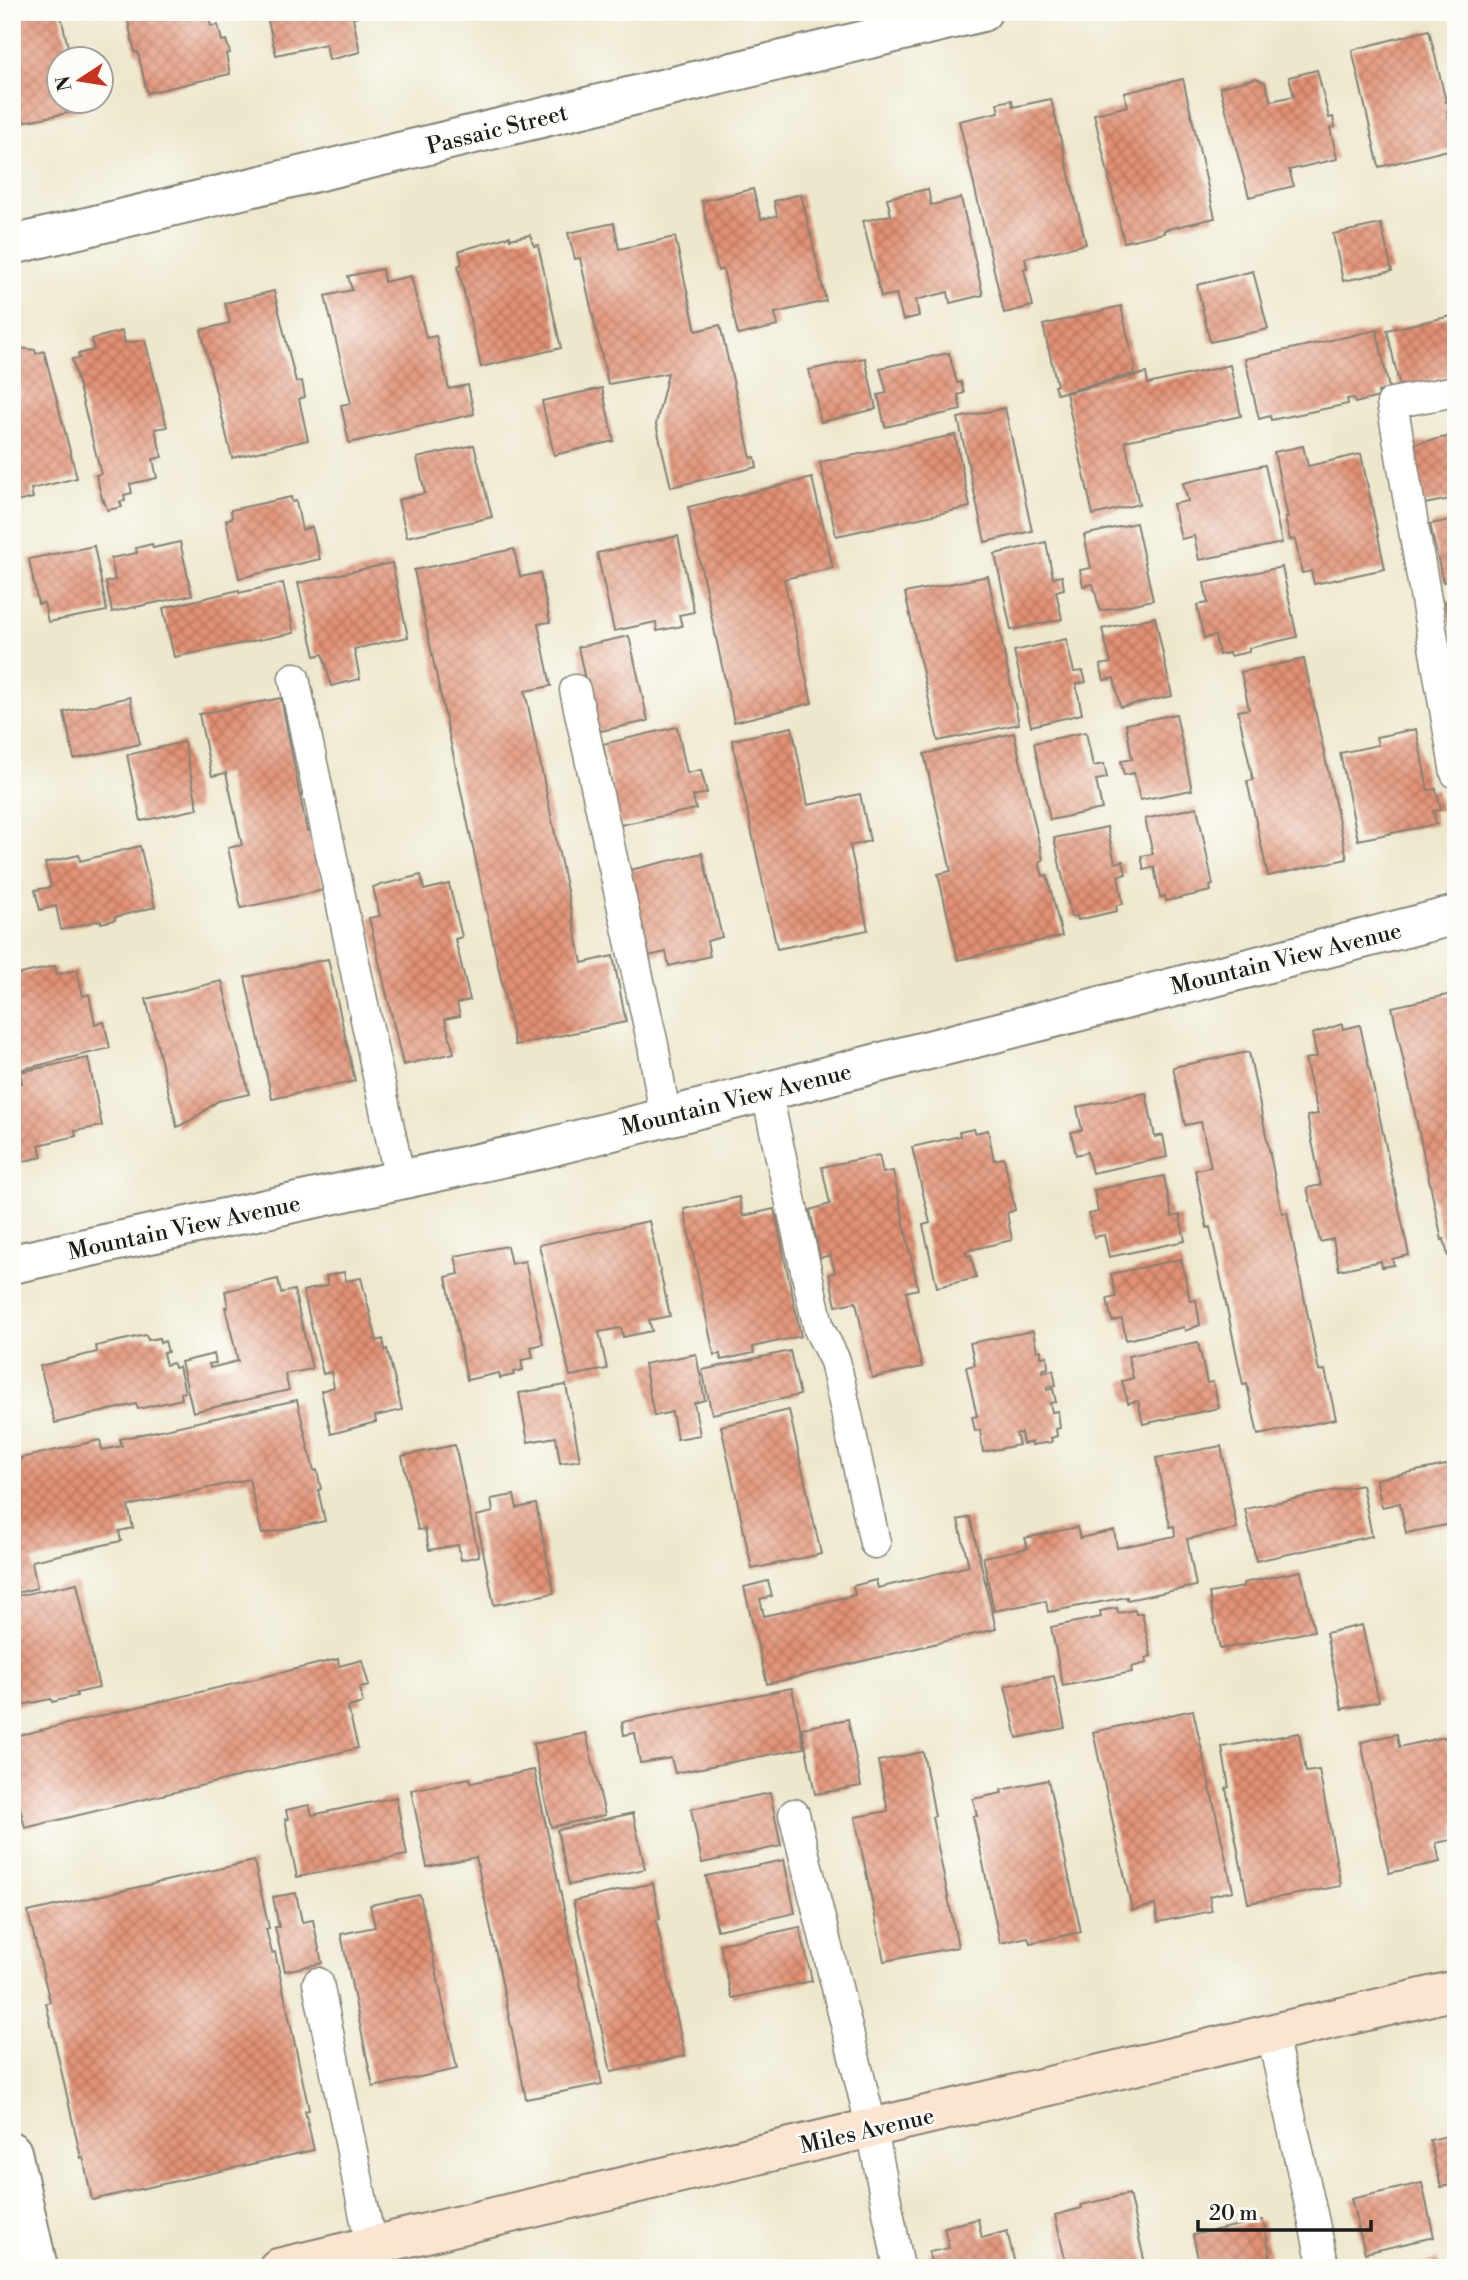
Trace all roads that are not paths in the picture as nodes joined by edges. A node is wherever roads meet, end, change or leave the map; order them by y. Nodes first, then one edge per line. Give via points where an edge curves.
1 (982, 12) edge
2 (12, 245) edge
3 (1456, 391) edge
4 (294, 678) dead end
5 (575, 690) dead end
6 (1456, 773) edge
7 (1456, 915) edge
8 (766, 1090) junction
9 (665, 1116) junction
10 (400, 1180) junction
11 (12, 1264) edge
12 (875, 1544) dead end
13 (794, 1814) dead end
14 (318, 1983) dead end
15 (1456, 1990) edge
16 (1272, 2034) junction
17 (872, 2129) junction
18 (12, 2152) edge
19 (371, 2246) junction
20 (37, 2268) edge
21 (278, 2268) edge
22 (899, 2268) edge
23 (1324, 2268) edge

1 - 2 street, Passaic Street
3 - 6 lane via 1392,403
4 - 10 lane
5 - 9 lane
7 - 8 street, Mountain View Avenue
8 - 9 street, Mountain View Avenue
8 - 12 lane via 819,1329 835,1361
9 - 10 street, Mountain View Avenue
10 - 11 street, Mountain View Avenue
13 - 17 lane
14 - 19 lane
15 - 16 main road, Miles Avenue
16 - 17 main road, Miles Avenue
16 - 23 lane
17 - 19 main road, Miles Avenue
17 - 22 lane
18 - 20 street
19 - 21 main road, Miles Avenue

